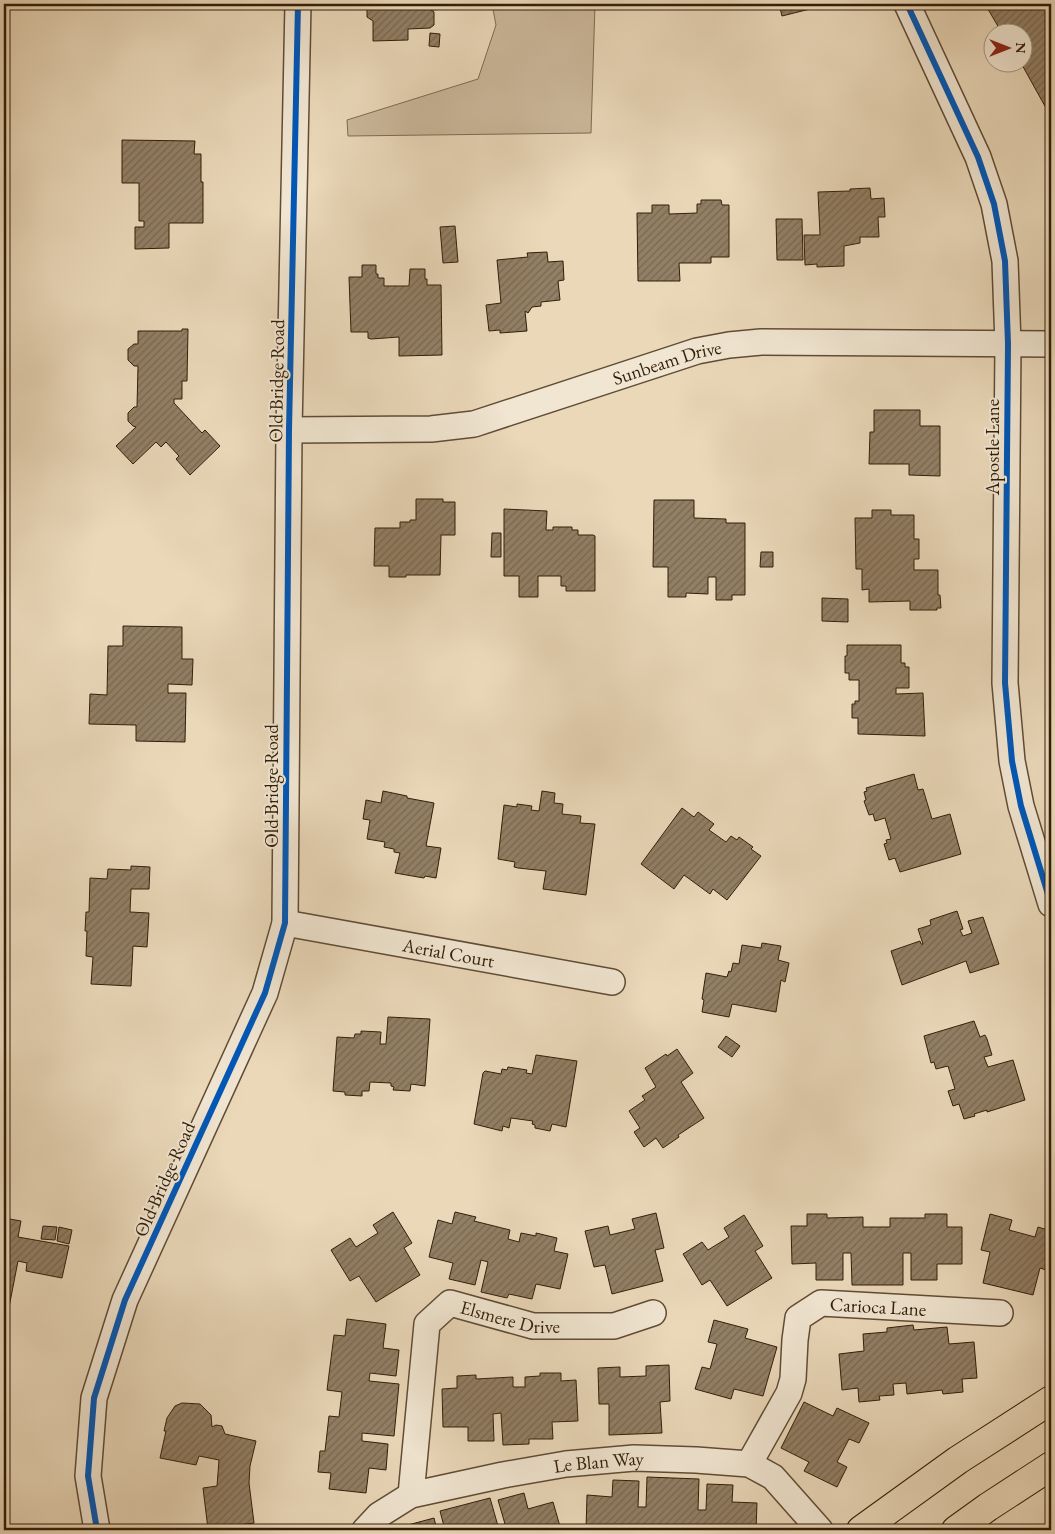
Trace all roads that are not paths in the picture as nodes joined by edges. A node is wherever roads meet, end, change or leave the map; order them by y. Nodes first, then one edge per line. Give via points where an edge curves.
1 (298, 4) edge
2 (907, 4) edge
3 (1008, 344) junction
4 (1051, 344) edge
5 (290, 430) junction
6 (1051, 904) edge
7 (285, 923) junction
8 (612, 982) dead end
9 (653, 1313) dead end
10 (1000, 1313) dead end
11 (1051, 1400) edge
12 (749, 1464) junction
13 (1051, 1466) edge
14 (411, 1496) junction
15 (97, 1530) edge
16 (365, 1530) edge
17 (820, 1530) edge
18 (861, 1530) edge
19 (956, 1530) edge

1 - 5 street, Old Bridge Road
2 - 3 street, Apostle Lane via 978,157 994,204 1006,261
3 - 4 street, Sunbeam Drive
3 - 5 street, Sunbeam Drive via 762,342 729,345 697,351 474,424 431,429
3 - 6 street, Apostle Lane via 1007,702 1012,761 1021,806
5 - 7 street, Old Bridge Road
7 - 8 street, Aerial Court
7 - 15 street, Old Bridge Road via 265,993 126,1300 94,1398 88,1476
9 - 14 street, Elsmere Drive via 614,1326 534,1326 450,1303 427,1324
10 - 12 street, Carioca Lane via 821,1303 798,1318 789,1393
11 - 18 main road via 958,1460
12 - 14 street, Le Blan Way via 634,1458 586,1462 503,1475
12 - 17 street, Le Blan Way via 773,1477
13 - 19 main road
14 - 16 street, Le Blan Way via 379,1515

